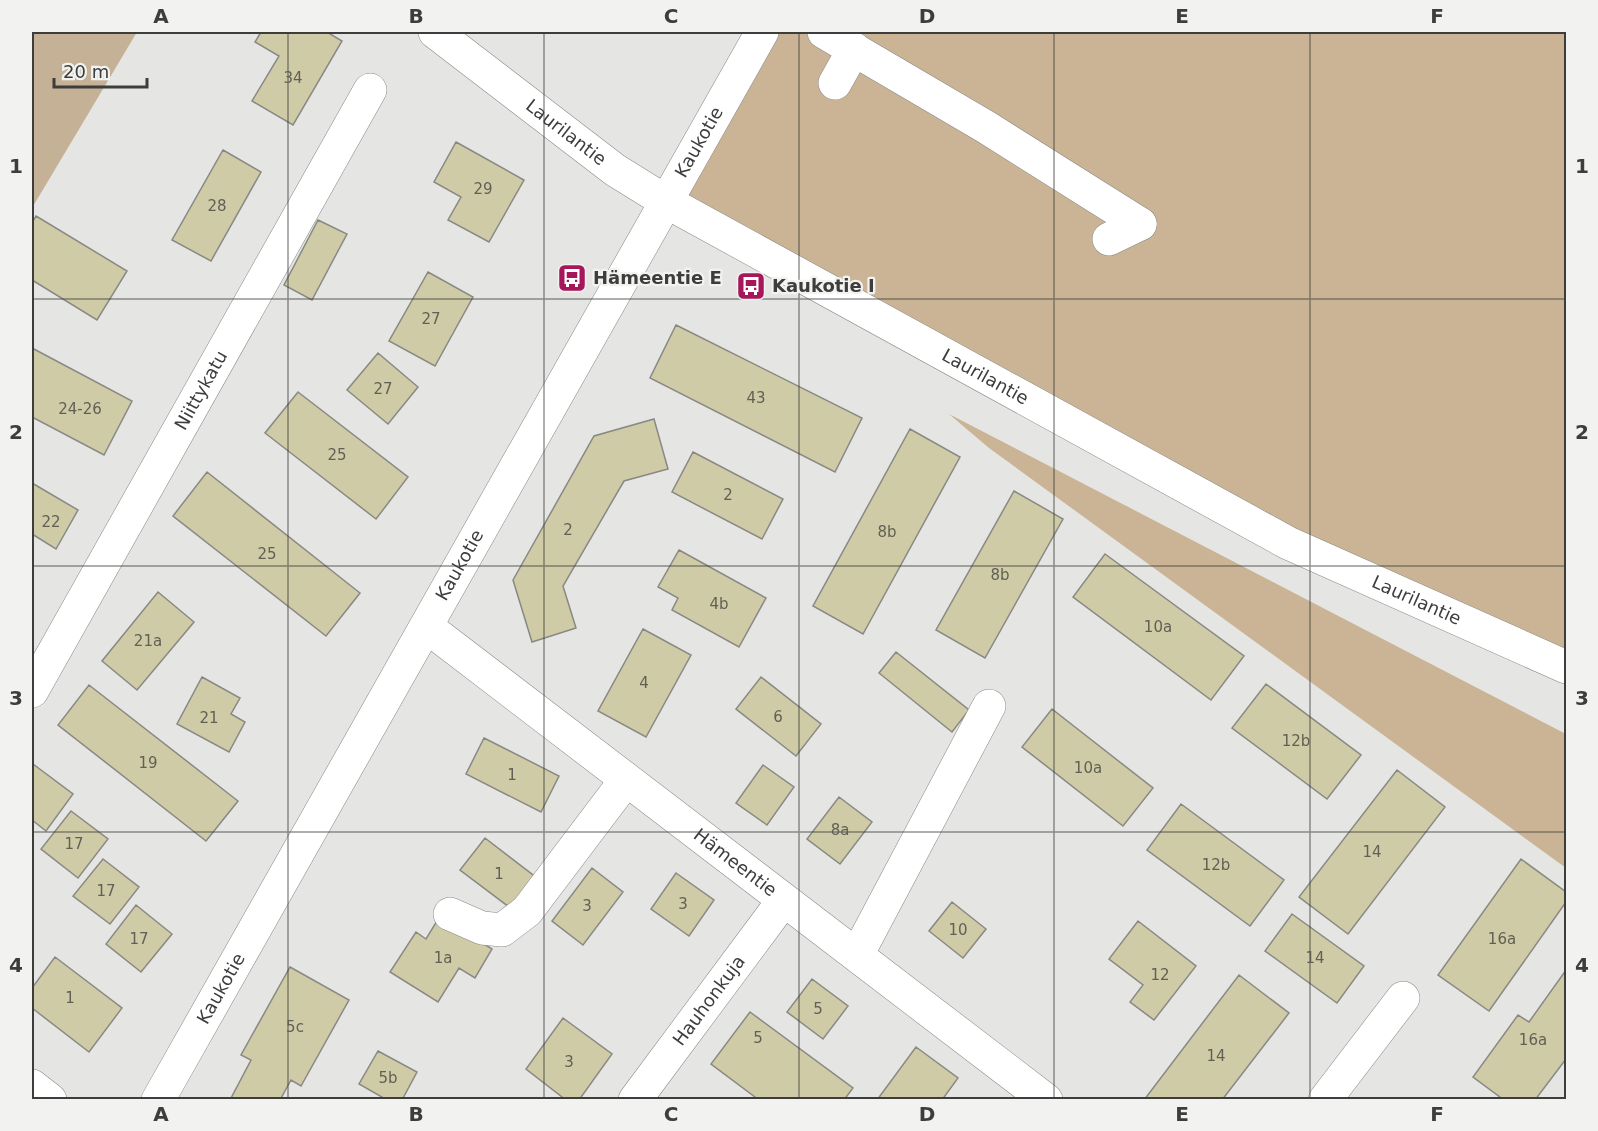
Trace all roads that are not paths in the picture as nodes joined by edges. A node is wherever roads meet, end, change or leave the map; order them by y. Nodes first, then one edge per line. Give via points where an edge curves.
1 (435, 32) edge
2 (762, 32) edge
3 (824, 32) edge
4 (855, 49) junction
5 (835, 84) dead end
6 (370, 90) dead end
7 (665, 201) junction
8 (1109, 239) dead end
9 (427, 627) junction
10 (1566, 668) edge
11 (32, 691) edge
12 (988, 706) dead end
13 (626, 780) junction
14 (783, 901) junction
15 (450, 914) dead end
16 (857, 955) junction
17 (1403, 998) dead end
18 (32, 1086) edge
19 (50, 1100) edge
20 (158, 1100) edge
21 (635, 1100) edge
22 (1046, 1100) edge
23 (1325, 1100) edge

1 - 7 street, Laurilantie via 615,170
2 - 7 street, Kaukotie
3 - 4 street
4 - 5 street
4 - 8 street via 1140,224
6 - 11 street, Niittykatu
7 - 9 street, Kaukotie via 515,462
7 - 10 street, Laurilantie via 1288,543
9 - 13 street, Hämeentie
9 - 20 street, Kaukotie
12 - 16 street
13 - 14 street, Hämeentie
13 - 15 street via 527,911 502,930 482,928
14 - 16 street, Hämeentie
14 - 21 street, Hauhonkuja
16 - 22 street, Hämeentie
17 - 23 street
18 - 19 street

